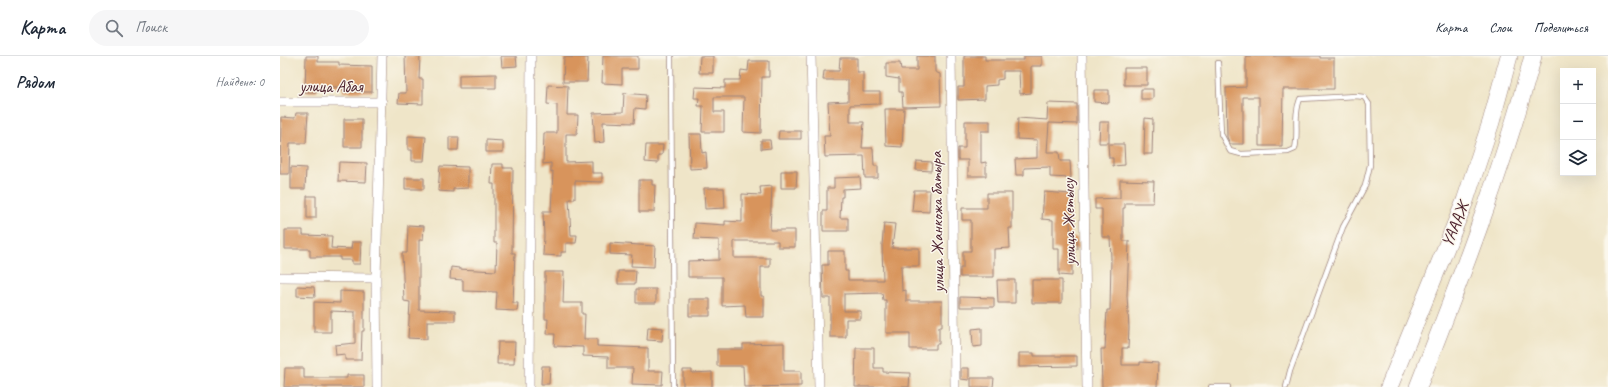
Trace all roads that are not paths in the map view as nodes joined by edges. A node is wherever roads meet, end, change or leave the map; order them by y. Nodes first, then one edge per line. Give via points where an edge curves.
1 (382, 56) edge
2 (531, 56) edge
3 (671, 56) edge
4 (811, 56) edge
5 (951, 56) edge
6 (1082, 56) edge
7 (1509, 56) edge
8 (1533, 56) edge
9 (1218, 63) dead end
10 (280, 102) edge
11 (382, 102) junction
12 (280, 277) edge
13 (376, 278) junction
14 (377, 387) edge
15 (529, 387) edge
16 (673, 387) edge
17 (819, 387) edge
18 (955, 387) edge
19 (1088, 387) edge
20 (1211, 387) edge
21 (1228, 387) edge
22 (1286, 387) edge
23 (1389, 387) edge
24 (1418, 387) edge

1 - 11 street
2 - 15 street
3 - 16 lane
4 - 17 street
5 - 18 street, улица Жанкожа батыра
6 - 19 street, улица Жетысу
7 - 23 highway, ҮАААЖ via 1465,201
8 - 24 highway, ҮАААЖ via 1496,179 1454,297
9 - 22 lane via 1221,134 1230,151 1249,154 1288,152 1295,149 1295,111 1300,99 1356,96 1364,97 1369,104 1370,165 1365,186 1343,227
10 - 11 street, улица Абая
11 - 13 street
12 - 13 street
13 - 14 street
20 - 21 lane

